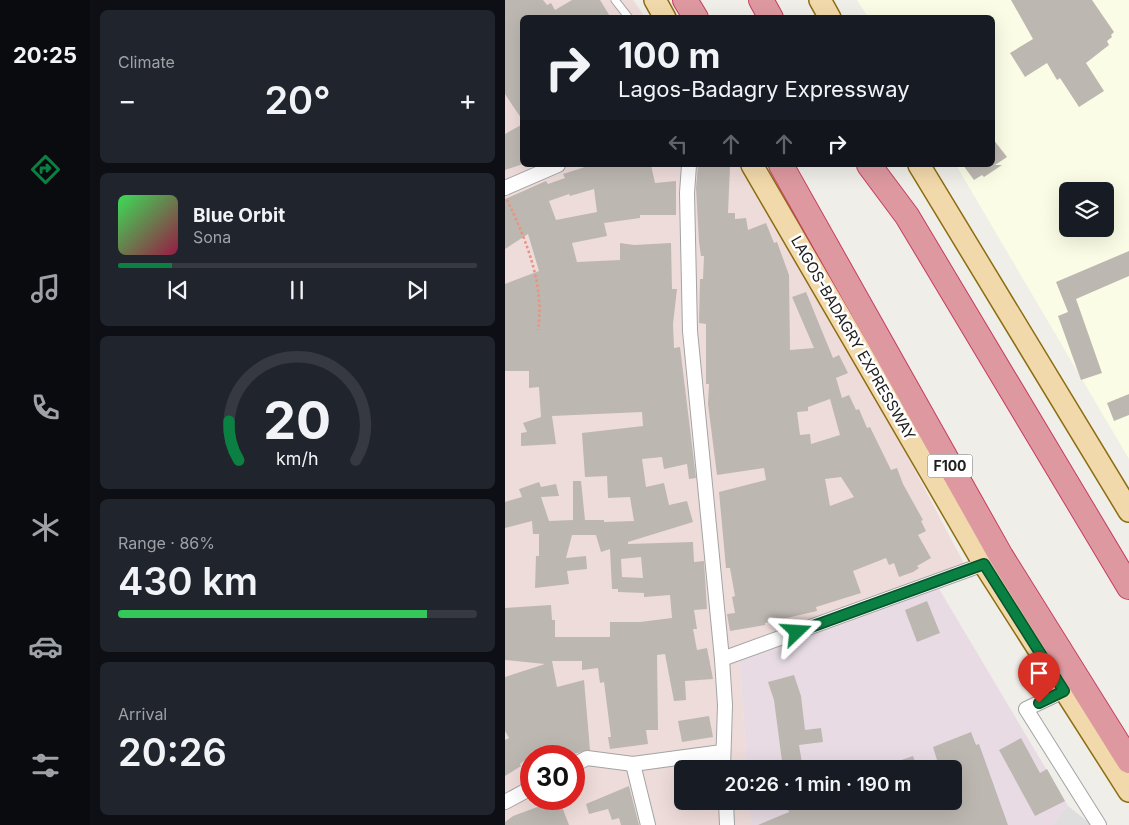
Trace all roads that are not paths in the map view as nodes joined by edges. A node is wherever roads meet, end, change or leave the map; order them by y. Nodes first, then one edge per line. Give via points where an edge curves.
1 (615, 0) edge
2 (655, 0) edge
3 (685, 0) edge
4 (761, 0) edge
5 (819, 0) edge
6 (627, 15) edge
7 (663, 15) edge
8 (693, 15) edge
9 (769, 15) edge
10 (828, 15) edge
11 (553, 167) edge
12 (689, 167) edge
13 (753, 167) edge
14 (782, 167) edge
15 (870, 167) edge
16 (920, 167) edge
17 (505, 188) edge
18 (1129, 511) edge
19 (984, 564) junction
20 (1129, 587) edge
21 (721, 659) junction
22 (1064, 691) junction
23 (722, 752) junction
24 (585, 759) edge
25 (722, 760) edge
26 (1129, 761) edge
27 (633, 764) junction
28 (1129, 791) edge
29 (520, 794) edge
30 (505, 802) edge
31 (726, 810) edge
32 (649, 825) edge
33 (727, 825) edge
34 (1099, 825) edge

1 - 6 lane
2 - 7 main road
3 - 8 highway
4 - 9 highway
5 - 10 main road
11 - 17 street
12 - 21 street via 690,331
13 - 19 main road, LAGOS-BADAGRY EXPRESSWAY
14 - 26 highway, LAGOS-BADAGRY EXPRESSWAY / F100 via 1001,556
15 - 20 highway via 907,216
16 - 18 main road
19 - 21 street
19 - 22 main road, LAGOS-BADAGRY EXPRESSWAY
21 - 23 street via 725,705
22 - 28 main road, LAGOS-BADAGRY EXPRESSWAY
22 - 34 street via 1026,709
23 - 25 street
23 - 27 street
24 - 27 street
27 - 32 street
29 - 30 street
31 - 33 street

